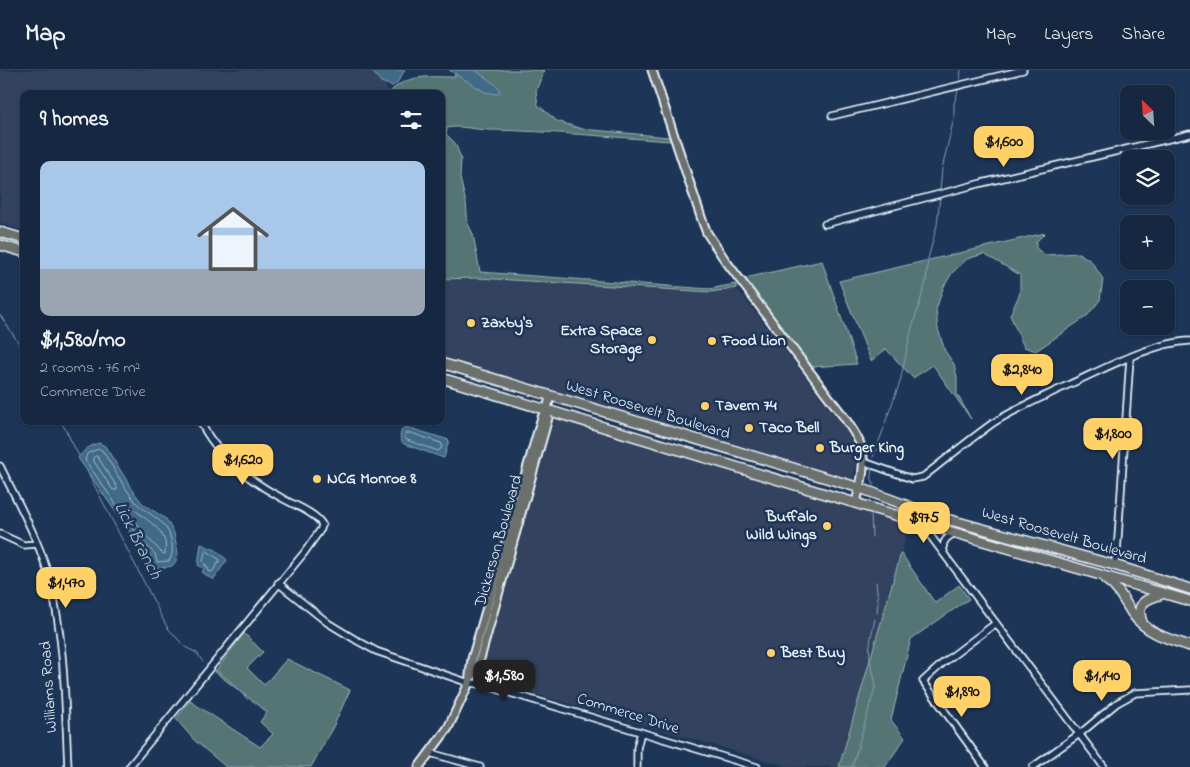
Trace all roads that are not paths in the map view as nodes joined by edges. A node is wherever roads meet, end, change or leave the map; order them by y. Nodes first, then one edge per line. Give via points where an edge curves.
1 (652, 70) edge
2 (1023, 70) edge
3 (832, 116) dead end
4 (1190, 134) edge
5 (825, 224) dead end
6 (0, 232) edge
7 (20, 238) edge
8 (0, 245) edge
9 (20, 251) edge
10 (1190, 341) edge
11 (1130, 358) junction
12 (445, 365) edge
13 (445, 379) edge
14 (550, 396) junction
15 (547, 410) junction
16 (202, 425) edge
17 (864, 462) junction
18 (0, 466) edge
19 (860, 488) junction
20 (856, 502) junction
21 (516, 510) junction
22 (916, 520) junction
23 (955, 533) junction
24 (0, 534) edge
25 (513, 541) junction
26 (37, 544) junction
27 (945, 556) junction
28 (1114, 565) junction
29 (1100, 576) junction
30 (278, 583) junction
31 (1190, 589) edge
32 (1163, 594) junction
33 (1190, 602) edge
34 (1126, 603) junction
35 (1139, 615) junction
36 (996, 623) junction
37 (1142, 625) junction
38 (1190, 646) edge
39 (470, 680) junction
40 (1190, 690) edge
41 (641, 732) junction
42 (1078, 734) junction
43 (430, 753) junction
44 (68, 767) edge
45 (128, 767) edge
46 (419, 767) edge
47 (480, 767) edge
48 (637, 767) edge
49 (756, 767) edge
50 (984, 767) edge
51 (1033, 767) edge
52 (1104, 767) edge

1 - 17 main road via 707,232 724,260 844,417 860,443
2 - 3 street
4 - 5 street
6 - 7 highway
8 - 9 highway
10 - 11 street via 1180,341
11 - 17 street via 1013,411 991,424 923,477 912,479
11 - 28 street
12 - 14 highway, West Roosevelt Boulevard
13 - 15 highway, West Roosevelt Boulevard
14 - 15 main road, Dickerson Boulevard
14 - 19 highway, West Roosevelt Boulevard
15 - 20 highway, West Roosevelt Boulevard
15 - 21 main road, Dickerson Boulevard via 542,417
15 - 25 main road, Dickerson Boulevard via 548,418
16 - 30 street via 212,442 236,468 313,515 322,524 304,554
17 - 19 main road
18 - 26 street, Williams Road
19 - 20 main road
19 - 28 highway, West Roosevelt Boulevard via 932,514
20 - 22 highway, West Roosevelt Boulevard
21 - 25 main road
21 - 39 main road, Dickerson Boulevard via 472,659
22 - 23 highway, West Roosevelt Boulevard
22 - 27 street
23 - 27 street via 944,541
23 - 29 highway, West Roosevelt Boulevard
24 - 26 street via 24,545
25 - 39 main road, Dickerson Boulevard via 476,672
26 - 44 street, Williams Road via 57,614
27 - 36 street
28 - 31 highway, West Roosevelt Boulevard
29 - 32 highway, West Roosevelt Boulevard
29 - 34 highway via 1118,590
30 - 39 street, Commerce Drive via 328,623 376,651
30 - 45 street
32 - 33 highway, West Roosevelt Boulevard
32 - 35 highway via 1144,602
34 - 35 highway via 1132,603
34 - 37 highway
35 - 37 highway
36 - 42 street
36 - 50 street via 923,681
37 - 38 highway via 1158,635
39 - 41 street, Commerce Drive
39 - 43 main road, Dickerson Boulevard via 448,728
40 - 42 street via 1135,693
41 - 48 street via 636,748
41 - 49 street, Commerce Drive
42 - 51 street
42 - 52 street
43 - 46 main road, Dickerson Boulevard
43 - 47 street

